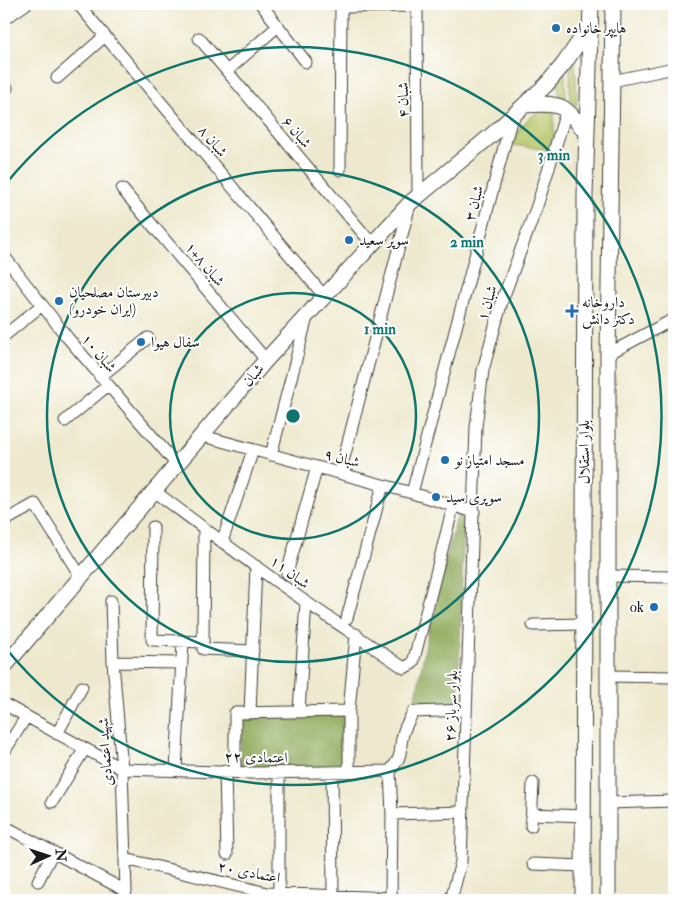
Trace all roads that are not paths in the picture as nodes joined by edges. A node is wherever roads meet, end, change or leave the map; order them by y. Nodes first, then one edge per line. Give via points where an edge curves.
1 (26, 4) edge
2 (78, 4) edge
3 (261, 4) edge
4 (590, 4) edge
5 (613, 4) edge
6 (341, 5) edge
7 (417, 5) edge
8 (6, 18) dead end
9 (278, 26) junction
10 (590, 26) junction
11 (105, 36) junction
12 (199, 38) dead end
13 (306, 62) dead end
14 (674, 68) edge
15 (227, 71) junction
16 (57, 78) dead end
17 (612, 81) junction
18 (526, 105) junction
19 (567, 110) junction
20 (512, 117) junction
21 (587, 134) junction
22 (340, 170) dead end
23 (122, 188) dead end
24 (414, 199) junction
25 (373, 245) junction
26 (4, 256) edge
27 (584, 296) junction
28 (325, 297) junction
29 (609, 299) junction
30 (42, 305) junction
31 (307, 317) junction
32 (674, 319) edge
33 (4, 336) edge
34 (148, 338) dead end
35 (608, 354) junction
36 (266, 360) junction
37 (104, 382) junction
38 (65, 421) dead end
39 (203, 436) junction
40 (253, 450) junction
41 (271, 455) junction
42 (177, 465) junction
43 (317, 467) junction
44 (340, 473) junction
45 (383, 485) junction
46 (412, 493) junction
47 (162, 496) dead end
48 (453, 506) junction
49 (474, 512) junction
50 (4, 520) edge
51 (153, 528) dead end
52 (204, 529) junction
53 (222, 542) junction
54 (256, 566) junction
55 (287, 573) dead end
56 (608, 576) junction
57 (81, 577) junction
58 (674, 577) edge
59 (111, 601) dead end
60 (306, 602) junction
61 (347, 618) dead end
62 (584, 624) junction
63 (533, 625) dead end
64 (356, 634) junction
65 (183, 641) junction
66 (203, 642) junction
67 (253, 651) junction
68 (113, 662) junction
69 (182, 662) junction
70 (4, 667) edge
71 (608, 676) junction
72 (674, 677) edge
73 (82, 687) dead end
74 (4, 704) edge
75 (466, 710) junction
76 (299, 711) junction
77 (349, 711) junction
78 (250, 713) junction
79 (584, 716) junction
80 (608, 716) junction
81 (26, 717) junction
82 (57, 734) junction
83 (84, 750) junction
84 (4, 752) edge
85 (122, 769) junction
86 (176, 770) junction
87 (390, 770) junction
88 (349, 771) junction
89 (230, 772) junction
90 (332, 772) junction
91 (279, 773) junction
92 (533, 783) dead end
93 (52, 802) dead end
94 (674, 802) edge
95 (608, 803) junction
96 (463, 812) junction
97 (392, 814) junction
98 (532, 814) junction
99 (584, 816) junction
100 (531, 826) dead end
101 (5, 831) edge
102 (53, 852) junction
103 (227, 854) dead end
104 (125, 859) junction
105 (533, 864) dead end
106 (583, 866) junction
107 (38, 881) dead end
108 (125, 895) edge
109 (333, 896) junction
110 (278, 897) edge
111 (395, 899) edge
112 (451, 900) edge
113 (583, 900) edge
114 (608, 900) edge

1 - 8 street
2 - 11 street, ۸ شبان
3 - 9 street
4 - 10 main road, بلوار استقلال
5 - 17 main road, بلوار استقلال
6 - 7 street
6 - 22 street
7 - 24 street, ۴ شبان
9 - 13 street
9 - 15 street
10 - 18 main road, شبان via 563,65
10 - 21 main road, بلوار استقلال
11 - 16 street
11 - 28 street, ۸ شبان
12 - 15 street, ۶ شبان
14 - 17 street
15 - 25 street, ۶ شبان
17 - 29 main road, بلوار استقلال
18 - 19 main road via 557,104
18 - 20 main road, شبان
19 - 21 main road
19 - 49 street, ۱ شبان via 537,206 502,301 484,370 476,427
20 - 24 main road, شبان
20 - 46 street, ۳ شبان
21 - 27 main road, بلوار استقلال
23 - 36 street, ۱+۸ شبان
24 - 25 main road, شبان
24 - 44 street, ۴ شبان
25 - 28 main road, شبان
26 - 30 street, ۱۰ شبان
27 - 29 main road
27 - 62 main road, بلوار استقلال
28 - 31 main road, شبان
29 - 35 main road, بلوار استقلال
30 - 33 street
30 - 37 street, ۱۰ شبان
31 - 36 main road, شبان
31 - 41 street
32 - 35 street
34 - 37 street
35 - 56 main road, بلوار استقلال
36 - 39 main road, شبان
37 - 38 street
37 - 42 street, ۱۰ شبان
39 - 40 street, ۹ شبان
39 - 42 main road, شبان
40 - 41 street, ۹ شبان
40 - 53 street
41 - 43 street, ۹ شبان
42 - 57 main road, شبان
43 - 44 street, ۹ شبان
43 - 55 street
44 - 45 street, ۹ شبان
45 - 46 street, ۹ شبان
45 - 61 street
46 - 48 street, ۹ شبان
47 - 52 street, ۱۱ شبان
48 - 49 street, ۹ شبان
48 - 64 street, ۱۱ شبان via 413,663 404,668
49 - 75 street, ۲۶ بلوار سرباز
50 - 57 street via 36,504
51 - 65 street via 152,640
52 - 53 street, ۱۱ شبان
52 - 66 street
53 - 54 street, ۱۱ شبان
54 - 60 street, ۱۱ شبان
54 - 67 street
56 - 58 street
56 - 71 main road, بلوار استقلال
57 - 70 main road, شبان
59 - 68 street, شهید اعتمادی
60 - 64 street, ۱۱ شبان
60 - 76 street
62 - 63 street
62 - 79 main road, بلوار استقلال
64 - 77 street
65 - 66 street
65 - 69 street
66 - 67 street via 204,649
67 - 78 street
68 - 69 street
68 - 85 street, شهید اعتمادی
69 - 86 street
71 - 72 street
71 - 80 main road, بلوار استقلال
73 - 82 street
74 - 81 street
75 - 87 street via 413,712 403,733 402,751
75 - 96 street, ۲۶ بلوار سرباز
76 - 77 street
76 - 78 street
77 - 88 street
78 - 89 street via 235,713
79 - 80 main road
79 - 99 main road, بلوار استقلال
80 - 95 main road, بلوار استقلال
81 - 82 street
81 - 84 street
82 - 83 street
83 - 85 street
83 - 93 street
85 - 86 street, ۲۲ اعتمادی
85 - 104 street, شهید اعتمادی
86 - 89 street, ۲۲ اعتمادی
87 - 88 street, ۲۲ اعتمادی
87 - 97 street
88 - 90 street, ۲۲ اعتمادی
89 - 91 street, ۲۲ اعتمادی
89 - 103 street
90 - 91 street, ۲۲ اعتمادی
90 - 109 street
91 - 110 street
92 - 98 street
94 - 95 street
95 - 114 main road, بلوار استقلال
96 - 97 street
96 - 112 street, ۲۶ بلوار سرباز via 461,862
97 - 111 street
98 - 99 street
98 - 100 street
99 - 106 main road, بلوار استقلال
101 - 102 street
102 - 107 street
102 - 108 street
104 - 108 street, شهید اعتمادی
104 - 110 street, ۲۰ اعتمادی
105 - 106 street
106 - 113 main road, بلوار استقلال
109 - 110 street, ۲۰ اعتمادی
109 - 111 street, ۲۰ اعتمادی

